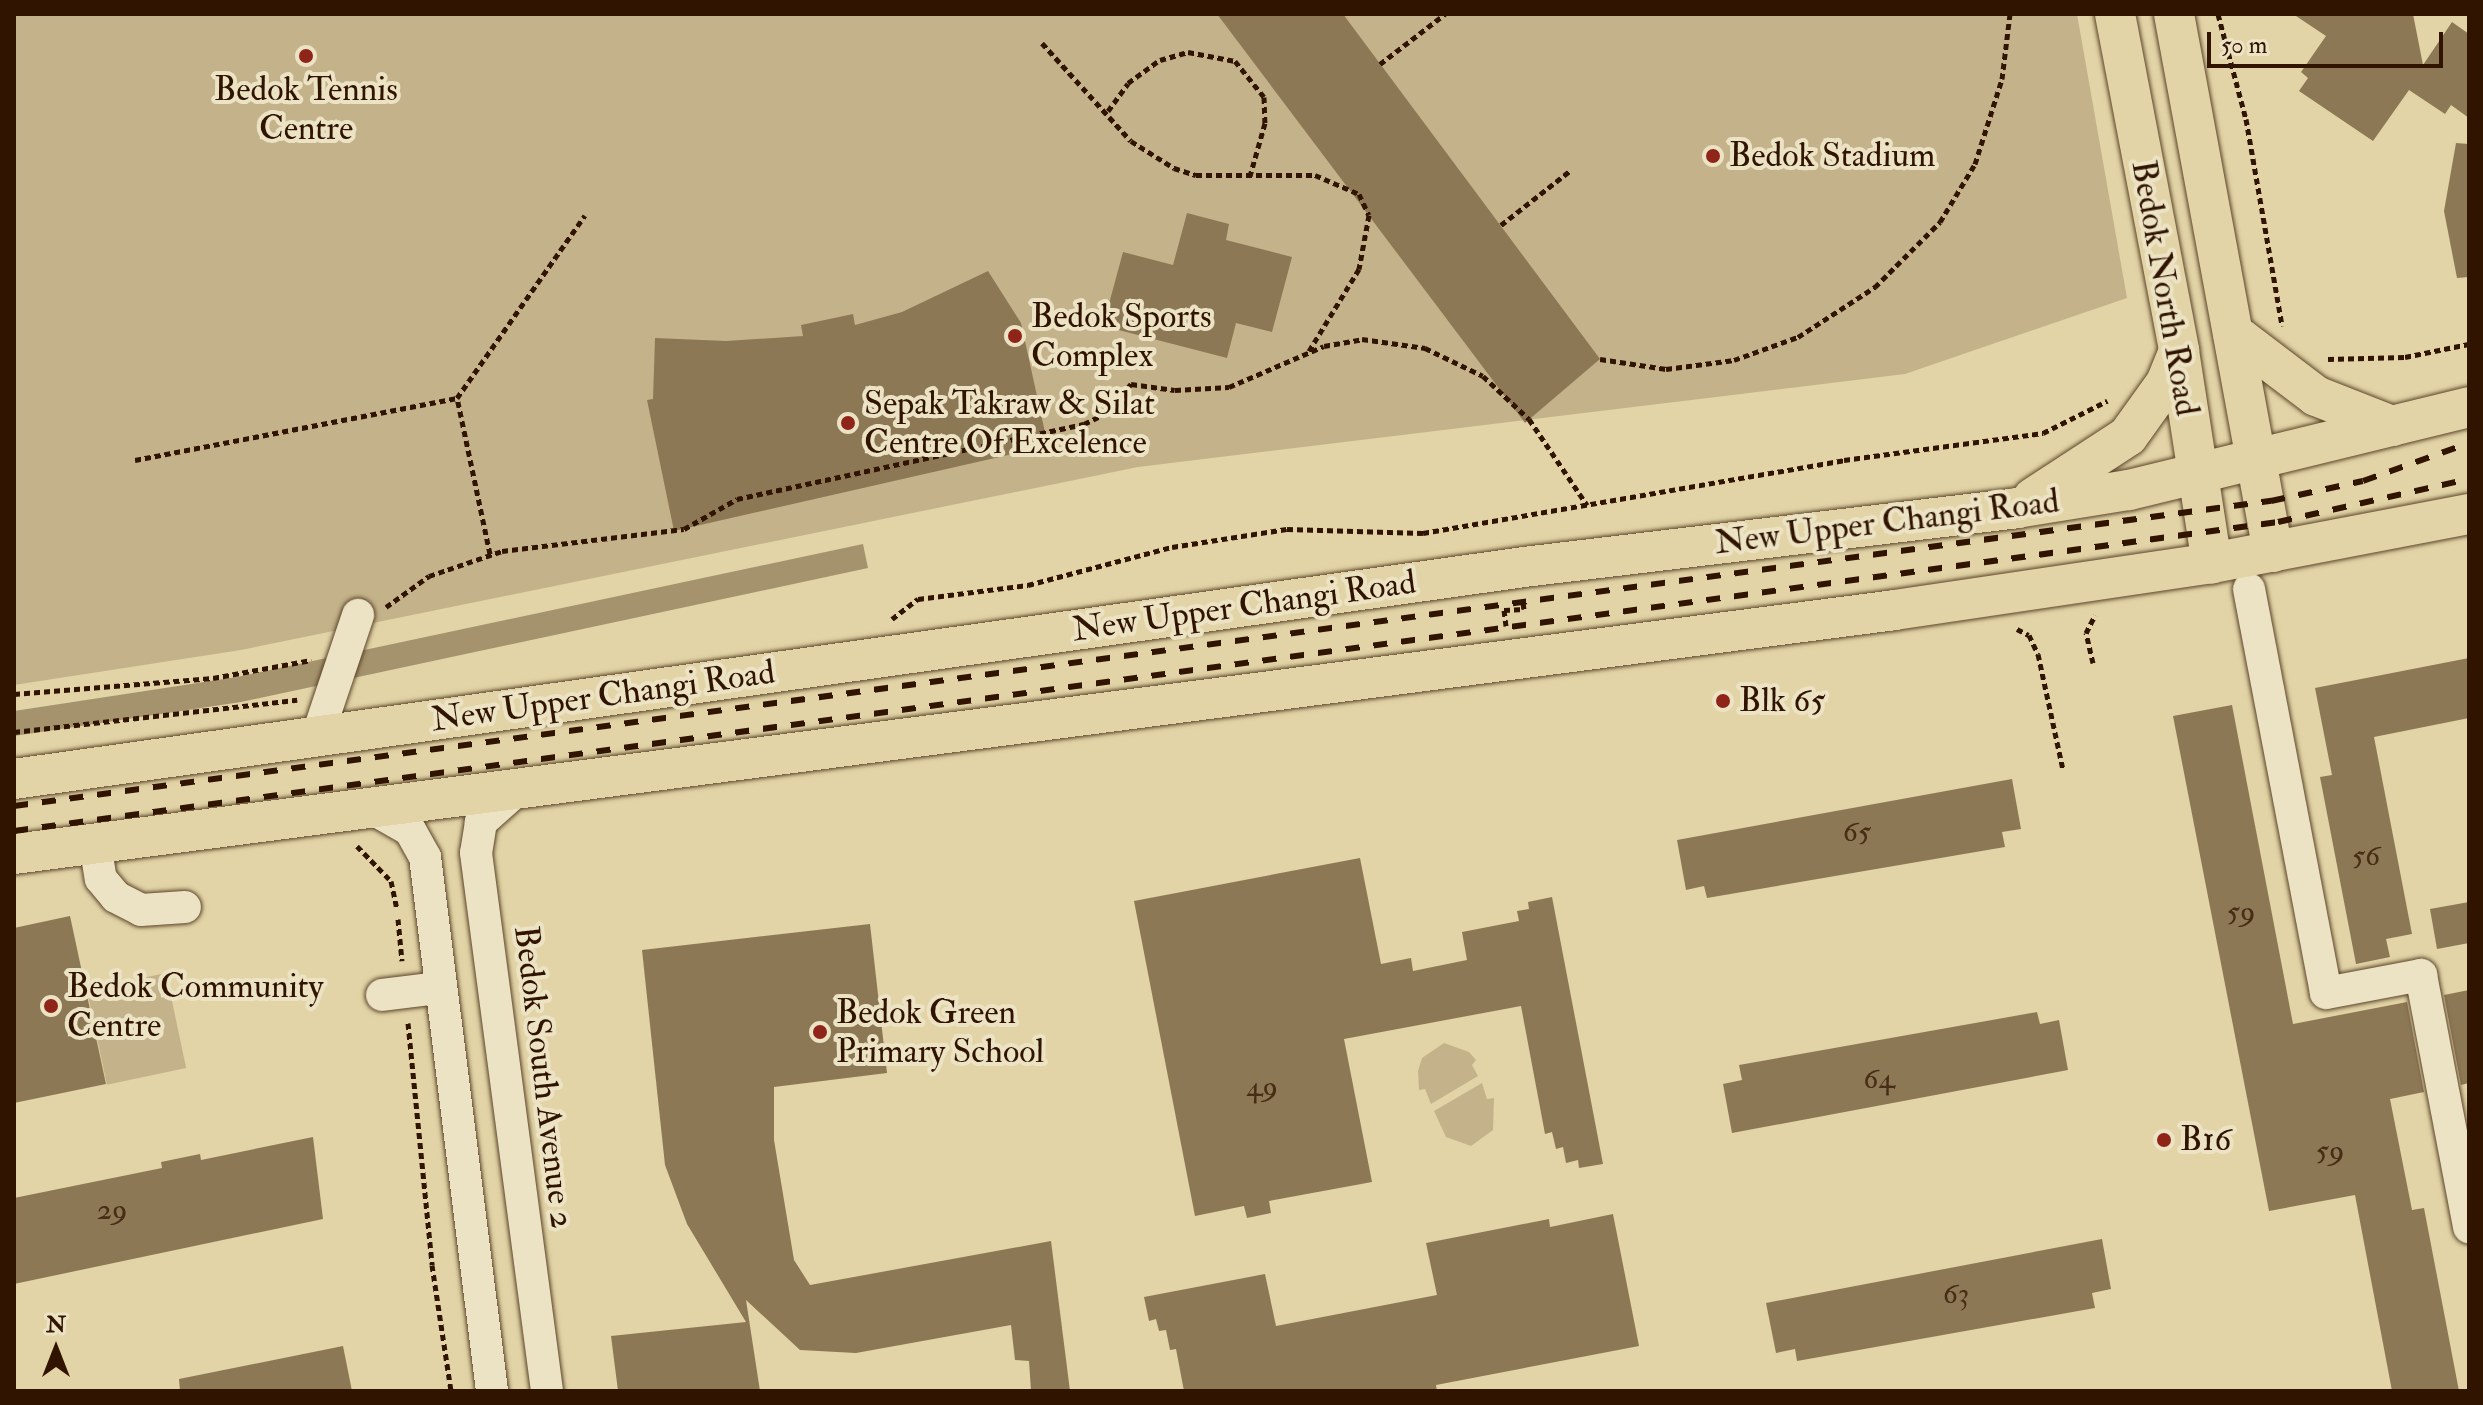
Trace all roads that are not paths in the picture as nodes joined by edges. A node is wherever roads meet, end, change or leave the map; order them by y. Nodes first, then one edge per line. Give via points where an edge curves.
1 (2115, 14) edge
2 (2174, 14) edge
3 (2233, 333) junction
4 (2179, 351) junction
5 (2469, 407) edge
6 (2392, 426) junction
7 (2256, 457) junction
8 (2196, 473) junction
9 (2016, 508) junction
10 (2469, 514) edge
11 (2273, 552) junction
12 (2212, 563) junction
13 (2249, 589) dead end
14 (358, 615) road end
15 (317, 737) junction
16 (14, 779) edge
17 (518, 789) junction
18 (358, 823) junction
19 (95, 843) junction
20 (14, 854) edge
21 (185, 907) dead end
22 (438, 988) junction
23 (394, 994) road end
24 (2469, 1227) edge
25 (492, 1391) edge
26 (547, 1391) edge

1 - 4 main road, Bedok North Road
2 - 3 main road, Bedok North Road
3 - 6 main road via 2306,390
3 - 7 main road, Bedok North Road
4 - 8 main road, Bedok North Road
4 - 9 main road via 2166,383 2128,436
5 - 6 main road, New Upper Changi Road
6 - 7 main road, New Upper Changi Road
7 - 8 main road, New Upper Changi Road
7 - 11 main road, Bedok North Road
8 - 9 main road, New Upper Changi Road
8 - 12 main road, Bedok North Road
9 - 15 main road, New Upper Changi Road via 1524,567
10 - 11 main road
11 - 12 main road
12 - 17 main road via 1541,658
13 - 24 street via 2326,993 2421,975
14 - 15 street
15 - 16 main road, New Upper Changi Road
17 - 18 main road
17 - 26 street, Bedok South Avenue 2 via 481,822 476,853
18 - 19 main road
18 - 22 street via 400,821 419,841
19 - 20 main road
19 - 21 street via 101,879 116,897 141,910
22 - 23 street
22 - 25 street

